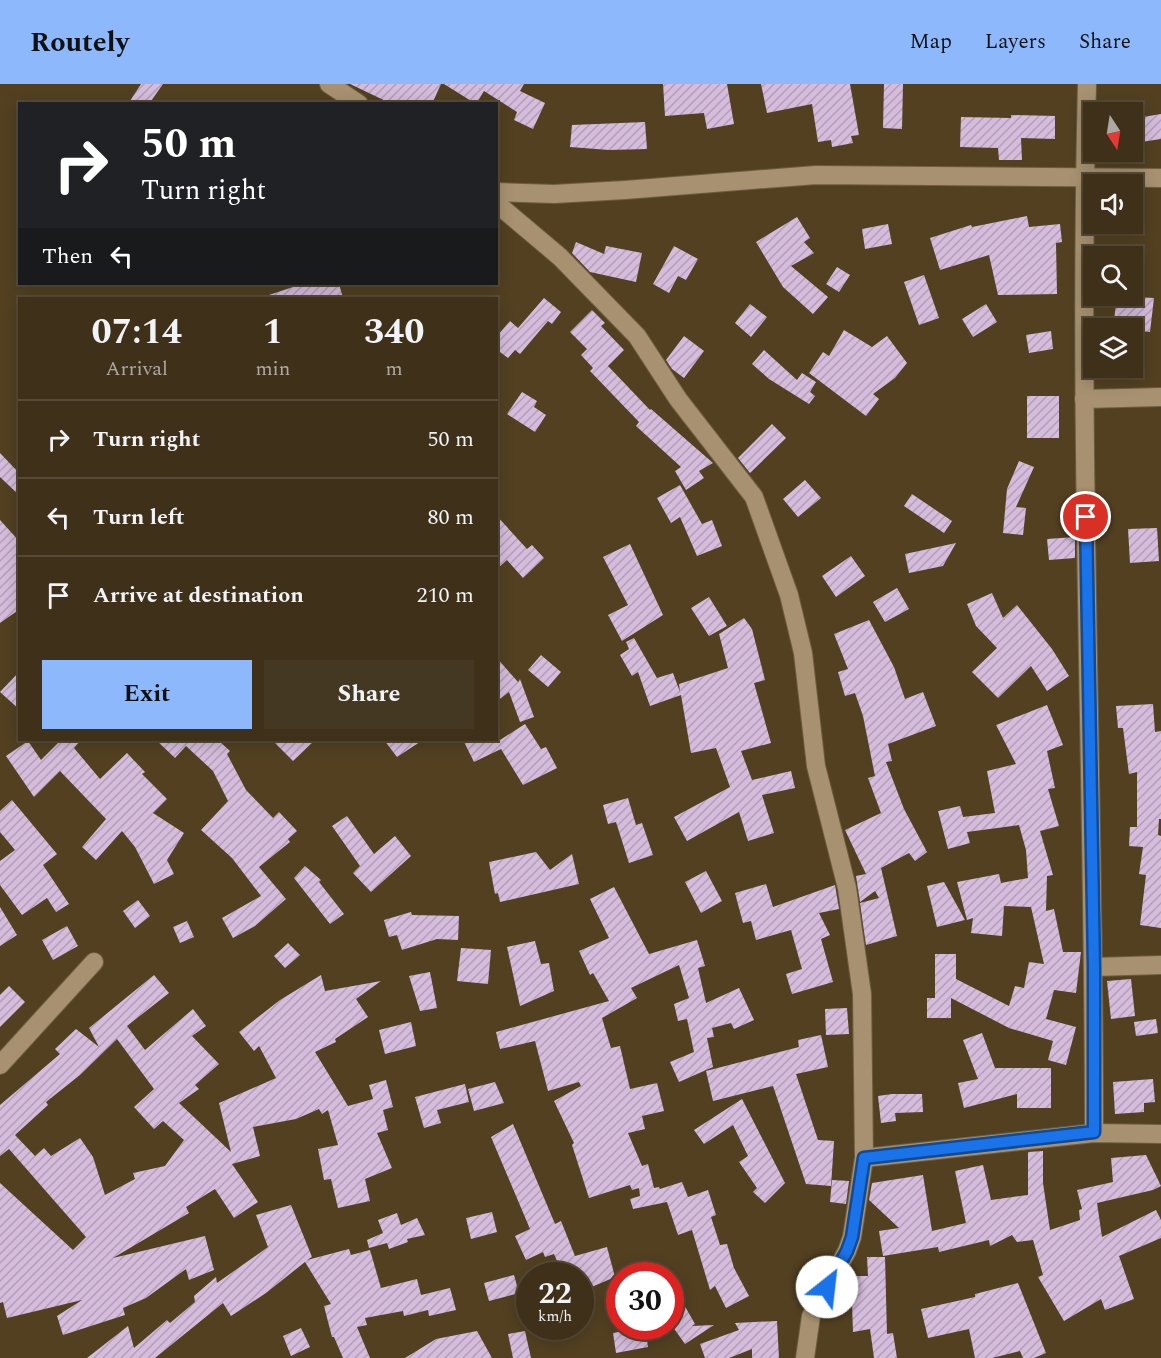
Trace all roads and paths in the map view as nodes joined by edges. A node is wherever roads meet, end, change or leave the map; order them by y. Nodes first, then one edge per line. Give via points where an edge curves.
1 (329, 84) edge
2 (1087, 84) edge
3 (356, 102) edge
4 (1085, 174) edge
5 (1083, 178) edge
6 (1143, 178) edge
7 (1161, 178) edge
8 (498, 192) edge
9 (498, 205) edge
10 (1085, 234) edge
11 (1161, 397) edge
12 (1084, 399) junction
13 (94, 962) dead end
14 (1161, 965) edge
15 (1094, 967) junction
16 (0, 1065) edge
17 (1094, 1132) junction
18 (1161, 1134) edge
19 (864, 1158) junction
20 (805, 1358) edge

1 - 3 street
2 - 4 street
5 - 8 street via 816,175 554,194
6 - 7 street
9 - 19 street via 560,256 637,336 678,399 754,497 789,595 800,641 816,766 847,888 862,994
10 - 12 street
11 - 12 street
12 - 15 street
13 - 16 street
14 - 15 street
15 - 17 street
17 - 18 street
17 - 19 street
19 - 20 street via 852,1237 811,1316

